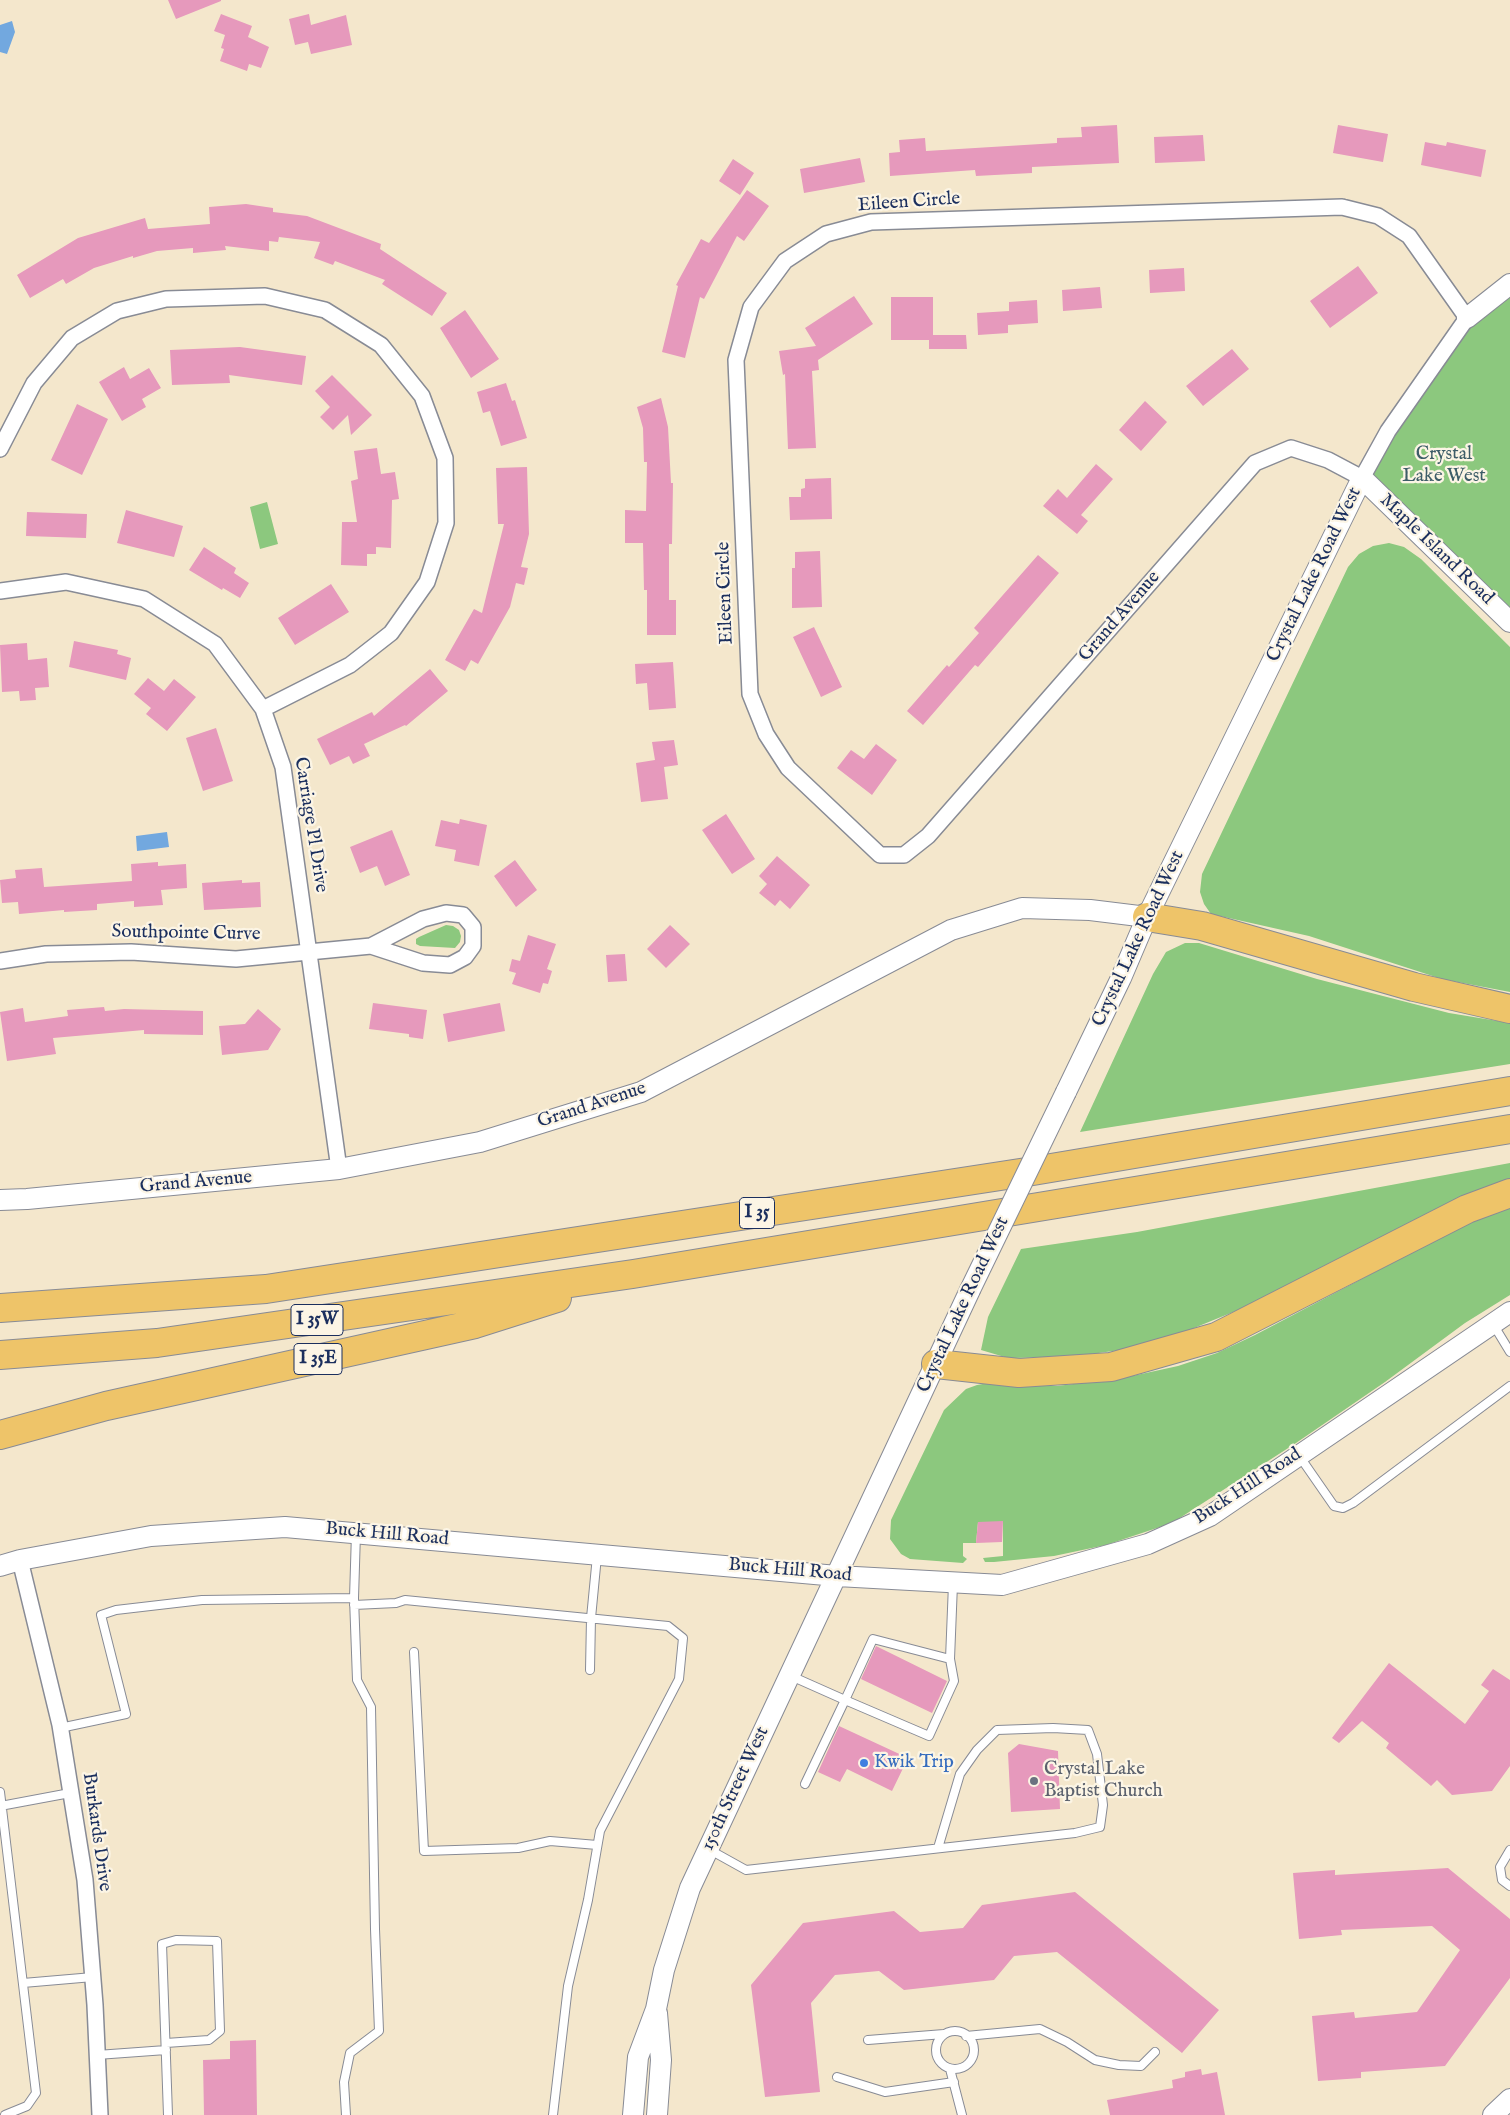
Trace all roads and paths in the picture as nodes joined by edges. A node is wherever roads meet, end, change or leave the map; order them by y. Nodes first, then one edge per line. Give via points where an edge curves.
1 (1510, 284) edge
2 (1467, 318) junction
3 (0, 450) edge
4 (1362, 478) junction
5 (0, 591) edge
6 (1510, 622) edge
7 (263, 709) junction
8 (904, 855) joint
9 (1147, 918) junction
10 (371, 946) junction
11 (309, 952) junction
12 (0, 961) edge
13 (1510, 1009) edge
14 (1510, 1090) edge
15 (1510, 1129) edge
16 (339, 1170) junction
17 (1510, 1193) edge
18 (0, 1200) edge
19 (633, 1274) junction
20 (0, 1308) edge
21 (1510, 1312) edge
22 (1492, 1324) junction
23 (1510, 1352) edge
24 (0, 1355) edge
25 (936, 1364) junction
26 (1510, 1386) edge
27 (0, 1435) edge
28 (1299, 1455) junction
29 (356, 1533) junction
30 (597, 1554) junction
31 (20, 1560) junction
32 (0, 1566) edge
33 (836, 1576) junction
34 (953, 1583) junction
35 (354, 1601) junction
36 (591, 1618) junction
37 (414, 1652) dead end
38 (950, 1659) junction
39 (590, 1670) dead end
40 (790, 1675) junction
41 (845, 1700) junction
42 (60, 1728) junction
43 (806, 1784) dead end
44 (0, 1792) edge
45 (70, 1793) junction
46 (1, 1806) edge
47 (597, 1845) junction
48 (938, 1848) junction
49 (708, 1849) junction
50 (1510, 1850) edge
51 (1510, 1886) edge
52 (93, 1977) junction
53 (23, 1983) junction
54 (656, 2009) junction
55 (944, 2034) junction
56 (966, 2036) junction
57 (868, 2040) dead end
58 (166, 2046) junction
59 (1155, 2052) dead end
60 (97, 2055) junction
61 (950, 2069) junction
62 (837, 2077) dead end
63 (954, 2082) junction
64 (1510, 2099) edge
65 (4, 2115) edge
66 (100, 2115) edge
67 (168, 2115) edge
68 (346, 2115) edge
69 (553, 2115) edge
70 (633, 2115) edge
71 (657, 2115) edge
72 (962, 2115) edge
73 (1493, 2115) edge

1 - 2 street
2 - 4 street, Crystal Lake Road West via 1388,431
2 - 8 street, Eileen Circle via 1409,236 1378,216 1342,207 871,222 826,234 784,261 751,307 736,360 750,694 766,734 788,768 880,855
3 - 7 street via 34,383 72,338 118,311 166,299 265,296 325,310 382,345 422,396 445,458 446,523 428,582 391,633 350,665
4 - 6 street, Maple Island Road
4 - 8 street, Grand Avenue via 1328,460 1291,448 1255,463 928,836
4 - 9 street, Crystal Lake Road West
5 - 7 street, Carriage Pl Drive via 66,582 144,599 215,644
7 - 11 street, Carriage Pl Drive via 283,767
9 - 13 highway via 1202,926 1414,987
9 - 16 street, Grand Avenue via 1090,910 1022,908 951,930 641,1092 480,1142
9 - 25 street, Crystal Lake Road West, bridge
10 - 10 street, Southpointe Curve via 422,919 446,913 463,915 473,927 473,946 466,957 450,965 423,963
10 - 11 street, Southpointe Curve
11 - 12 street, Southpointe Curve via 236,959 131,952 46,954
11 - 16 street, Carriage Pl Drive
14 - 20 highway, I 35 via 1033,1171 276,1287
15 - 19 highway, I 35
16 - 18 street, Grand Avenue
17 - 25 highway via 1467,1209 1216,1337 1111,1367 1019,1373
19 - 24 highway, I 35W via 157,1344
19 - 27 highway, I 35E via 475,1324 106,1406
21 - 22 street, Buck Hill Road
22 - 23 lane
22 - 28 street, Buck Hill Road
25 - 33 street, Crystal Lake Road West
26 - 28 lane via 1343,1508 1334,1506
28 - 34 street, Buck Hill Road via 1210,1516 1148,1544 1002,1585
29 - 30 street, Buck Hill Road
29 - 31 street, Buck Hill Road via 284,1527 151,1536
29 - 35 lane
30 - 33 street, Buck Hill Road
30 - 36 lane
31 - 32 street, Buck Hill Road
31 - 42 street, Burkards Drive
33 - 34 street, Buck Hill Road
33 - 40 street, 150th Street West
34 - 38 lane
35 - 36 lane via 396,1604 405,1600
35 - 42 lane via 202,1600 116,1610 101,1615 126,1714
35 - 68 lane via 357,1680 371,1707 379,2031 350,2053 344,2082
36 - 39 lane
36 - 47 lane via 668,1626 683,1638 679,1679 600,1831
37 - 47 lane via 424,1850 518,1848 550,1841
38 - 41 lane via 873,1639
38 - 41 lane via 954,1681 929,1736
40 - 41 lane
40 - 49 street, 150th Street West
41 - 43 lane
42 - 45 street, Burkards Drive
44 - 46 lane
45 - 46 lane
45 - 52 street, Burkards Drive via 85,1880
46 - 53 lane
47 - 69 lane via 568,1986
48 - 48 lane via 1075,1833 1100,1827 1103,1805 1097,1754 1088,1730 997,1730 960,1774
48 - 49 lane via 746,1870
49 - 54 street, 150th Street West via 677,1926
50 - 51 lane via 1500,1867 1502,1880
52 - 53 lane
52 - 60 street, Burkards Drive
53 - 65 lane via 36,2093 27,2106
54 - 70 street, 150th Street West via 638,2057
54 - 71 street, 150th Street West via 661,2060
55 - 56 lane via 958,2031
55 - 57 lane
55 - 61 lane via 936,2048 944,2066
56 - 59 lane via 1040,2029 1095,2060 1118,2065 1141,2066
56 - 61 lane via 974,2047 970,2062 964,2068
58 - 58 lane via 162,1944 176,1940 217,1941 220,2031 208,2040
58 - 60 lane
58 - 67 lane
60 - 66 street, Burkards Drive
61 - 63 lane
62 - 63 lane via 885,2092
63 - 72 lane
64 - 73 street

